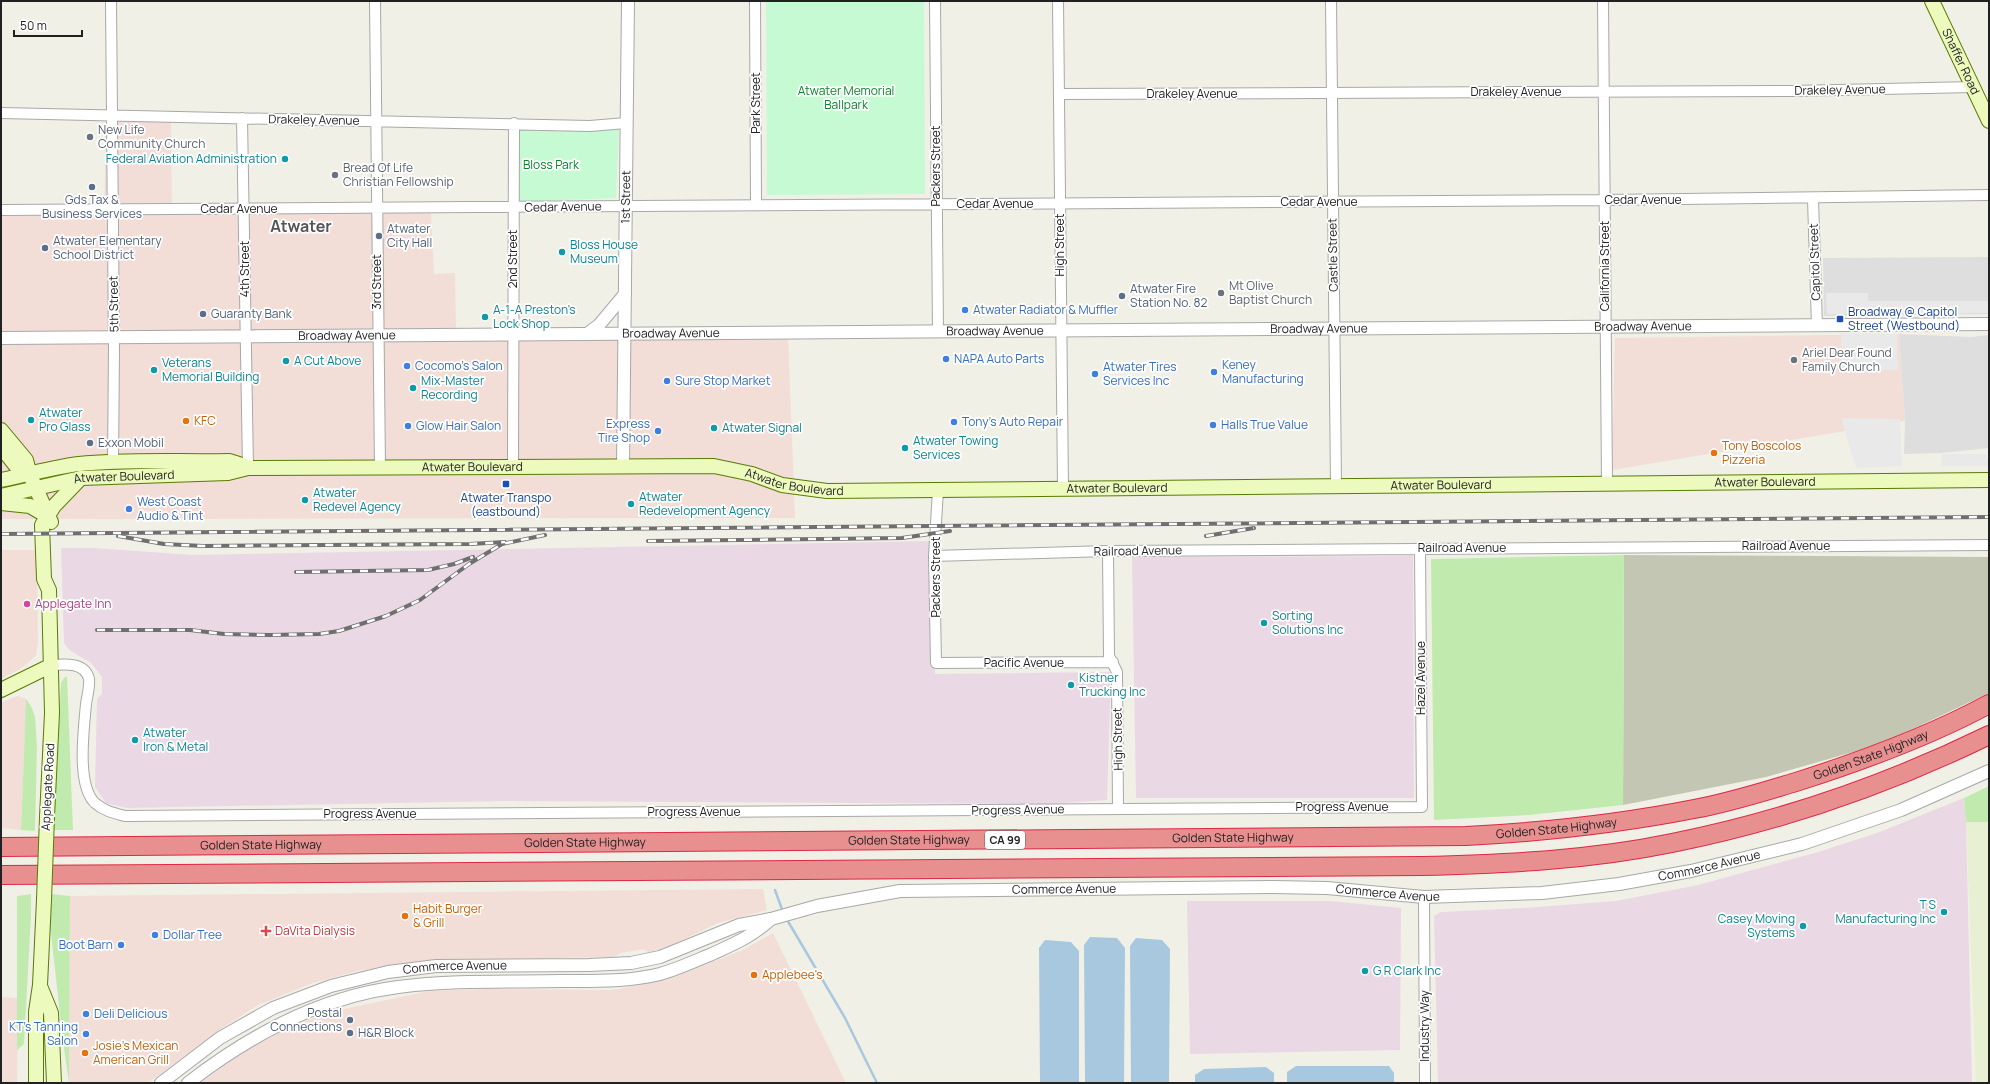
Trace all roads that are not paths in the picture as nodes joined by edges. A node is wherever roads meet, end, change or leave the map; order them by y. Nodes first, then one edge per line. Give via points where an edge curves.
1 (111, 1) edge
2 (375, 1) edge
3 (628, 1) edge
4 (755, 1) edge
5 (935, 1) edge
6 (1058, 1) edge
7 (1331, 1) edge
8 (1603, 1) edge
9 (1932, 1) edge
10 (1974, 87) junction
11 (1604, 92) junction
12 (1059, 94) junction
13 (1332, 94) junction
14 (1, 113) edge
15 (112, 116) junction
16 (242, 118) junction
17 (376, 121) junction
18 (1989, 121) edge
19 (514, 123) junction
20 (626, 123) junction
21 (1989, 195) edge
22 (1813, 198) junction
23 (1604, 200) junction
24 (1333, 202) junction
25 (936, 204) junction
26 (1060, 204) junction
27 (756, 205) junction
28 (626, 207) junction
29 (376, 208) junction
30 (513, 208) junction
31 (113, 209) junction
32 (244, 209) junction
33 (1, 210) edge
34 (625, 294) junction
35 (1989, 324) edge
36 (1817, 326) junction
37 (1605, 328) junction
38 (1334, 329) junction
39 (938, 331) junction
40 (1061, 331) junction
41 (587, 334) junction
42 (625, 334) junction
43 (513, 335) junction
44 (246, 336) junction
45 (378, 336) junction
46 (1, 338) edge
47 (114, 338) junction
48 (1, 430) edge
49 (1, 447) edge
50 (113, 462) junction
51 (623, 466) junction
52 (513, 467) junction
53 (248, 468) junction
54 (380, 468) junction
55 (30, 475) junction
56 (80, 478) junction
57 (1, 480) edge
58 (1989, 480) edge
59 (1608, 483) junction
60 (1336, 486) junction
61 (37, 489) junction
62 (1063, 489) junction
63 (938, 490) junction
64 (1, 496) edge
65 (1, 503) edge
66 (47, 516) junction
67 (1989, 545) edge
68 (1420, 549) junction
69 (1108, 551) junction
70 (934, 556) junction
71 (1113, 662) junction
72 (936, 663) joint
73 (52, 665) junction
74 (1, 690) edge
75 (1989, 704) edge
76 (1989, 735) edge
77 (1989, 771) edge
78 (1422, 807) joint
79 (1118, 809) junction
80 (1, 836) edge
81 (1, 847) edge
82 (54, 848) junction
83 (3, 875) edge
84 (1424, 898) junction
85 (771, 919) junction
86 (40, 985) junction
87 (36, 1083) edge
88 (54, 1083) edge
89 (161, 1083) edge
90 (188, 1083) edge
91 (1425, 1083) edge

1 - 15 street, 5th Street
2 - 17 street, 3rd Street
3 - 20 street, 1st Street
4 - 27 street, Park Street
5 - 25 street, Packers Street
6 - 12 street, High Street
7 - 13 street, Castle Street
8 - 11 street, California Street
9 - 10 main road, Shaffer Road
10 - 11 street, Drakeley Avenue
10 - 18 main road, Shaffer Road
11 - 13 street, Drakeley Avenue
11 - 23 street, California Street
12 - 13 street, Drakeley Avenue
12 - 26 street, High Street
13 - 24 street, Castle Street
14 - 15 street, Drakeley Avenue
15 - 16 street, Drakeley Avenue
15 - 31 street, 5th Street
16 - 17 street, Drakeley Avenue
16 - 32 street, 4th Street
17 - 19 street, Drakeley Avenue
17 - 29 street, 3rd Street
19 - 20 street, Drakeley Avenue via 590,126
19 - 30 street, 2nd Street
20 - 28 street, 1st Street
21 - 22 street, Cedar Avenue
22 - 23 street, Cedar Avenue
22 - 36 street, Capitol Street
23 - 24 street, Cedar Avenue
23 - 37 street, California Street
24 - 26 street, Cedar Avenue
24 - 38 street, Castle Street
25 - 26 street, Cedar Avenue
25 - 27 street, Cedar Avenue
25 - 39 street, Packers Street
26 - 40 street, High Street
27 - 28 street, Cedar Avenue
28 - 30 street, Cedar Avenue
28 - 34 street, 1st Street
29 - 30 street, Cedar Avenue
29 - 32 street, Cedar Avenue
29 - 45 street, 3rd Street
30 - 43 street, 2nd Street
31 - 32 street, Cedar Avenue
31 - 33 street, Cedar Avenue
31 - 47 street, 5th Street
32 - 44 street, 4th Street
34 - 41 street via 599,325
34 - 42 street, 1st Street
35 - 36 street, Broadway Avenue
36 - 37 street, Broadway Avenue
37 - 38 street, Broadway Avenue
37 - 59 street, California Street
38 - 40 street, Broadway Avenue
38 - 60 street, Castle Street
39 - 40 street, Broadway Avenue
39 - 42 street, Broadway Avenue
40 - 62 street, High Street
41 - 42 street, Broadway Avenue
41 - 43 street, Broadway Avenue
42 - 51 street, 1st Street
43 - 45 street, Broadway Avenue
43 - 52 street, 2nd Street
44 - 45 street, Broadway Avenue
44 - 47 street, Broadway Avenue
44 - 53 street, 4th Street
45 - 54 street, 3rd Street
46 - 47 street, Broadway Avenue
47 - 50 street, 5th Street
48 - 55 main road, Applegate Road via 26,460
49 - 55 main road via 16,466
50 - 53 main road, Atwater Boulevard via 229,461
50 - 55 main road, Atwater Boulevard via 65,466
51 - 52 main road, Atwater Boulevard
51 - 63 main road, Atwater Boulevard via 714,466 752,474 782,485 826,491
52 - 54 main road, Atwater Boulevard
53 - 54 main road, Atwater Boulevard
53 - 56 main road, Atwater Boulevard via 228,473
55 - 57 main road, Atwater Boulevard
55 - 61 main road, Applegate Road
56 - 61 main road, Atwater Boulevard
56 - 66 main road
58 - 59 main road, Atwater Boulevard
59 - 60 main road, Atwater Boulevard
60 - 62 main road, Atwater Boulevard
61 - 64 main road, Atwater Boulevard
61 - 66 main road, Applegate Road
62 - 63 main road, Atwater Boulevard
63 - 70 street, Packers Street
65 - 66 main road via 30,506
66 - 73 main road, Applegate Road via 52,524 54,578 49,590
67 - 68 street, Railroad Avenue
68 - 69 street, Railroad Avenue
68 - 78 street, Hazel Avenue
69 - 70 street, Railroad Avenue
69 - 71 street, High Street via 1109,656
70 - 72 street, Packers Street
71 - 72 street, Pacific Avenue
71 - 79 street, High Street via 1117,672
73 - 74 main road
73 - 79 street, Progress Avenue via 78,666 89,679 84,729 84,779 94,802 104,810 125,816
73 - 86 main road, Applegate Road, bridge
75 - 82 highway, Golden State Highway / CA 99 via 1895,747 1828,772 1759,793 1694,809 1528,833 1466,836
76 - 83 highway via 1935,762 1843,797 1749,826 1671,843 1506,864
77 - 84 street, Commerce Avenue via 1901,810 1802,844 1691,871 1619,884 1542,893
78 - 79 street, Progress Avenue
80 - 82 highway
81 - 82 highway, Golden State Highway / CA 99
84 - 85 street, Commerce Avenue via 1327,888 1288,887 900,891 851,899
84 - 91 street, Industry Way
85 - 89 street, Commerce Avenue via 739,925 660,957 631,963 436,966 361,977 273,1008 220,1038
85 - 90 street, Commerce Avenue via 748,938 660,974 602,981 434,983 378,990 300,1014 267,1030 230,1052
86 - 87 main road, Applegate Road via 36,1012
86 - 88 main road, Applegate Road via 51,1013

